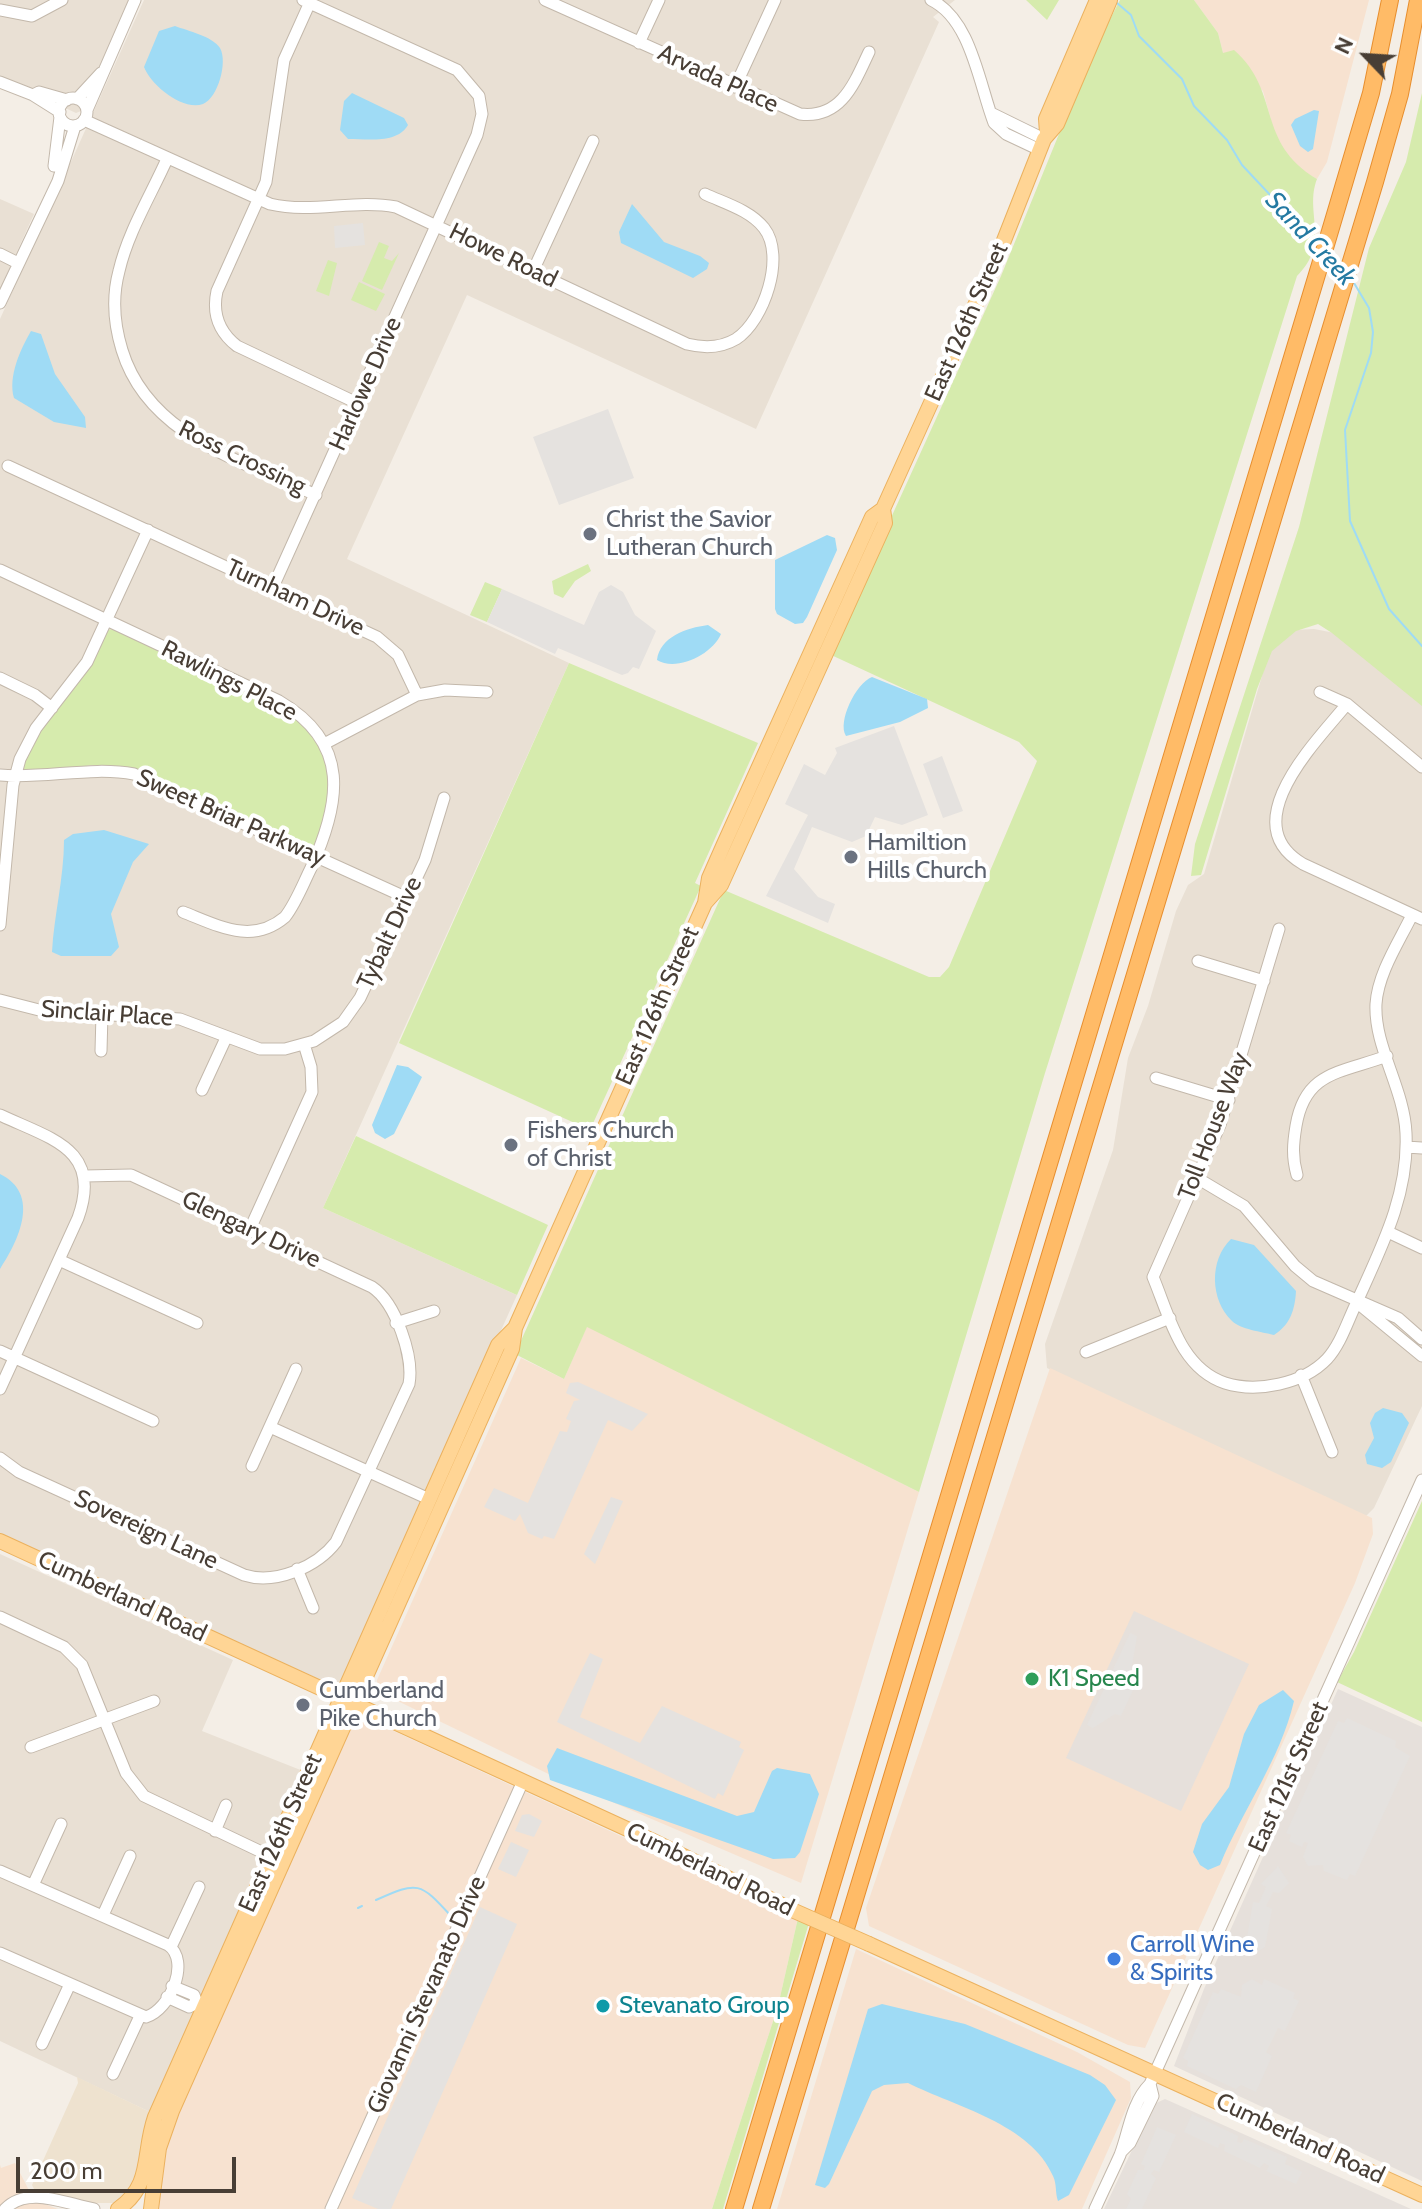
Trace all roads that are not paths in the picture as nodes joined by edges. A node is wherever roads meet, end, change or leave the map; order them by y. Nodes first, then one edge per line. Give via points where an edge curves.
1 (62, 0) edge
2 (135, 0) edge
3 (545, 0) edge
4 (659, 0) edge
5 (775, 0) edge
6 (931, 0) edge
7 (1110, 0) edge
8 (1390, 0) edge
9 (1418, 0) edge
10 (308, 1) edge
11 (0, 10) edge
12 (1096, 12) edge
13 (639, 43) junction
14 (869, 52) dead end
15 (101, 73) junction
16 (0, 82) edge
17 (735, 87) junction
18 (33, 95) junction
19 (72, 99) junction
20 (60, 114) junction
21 (82, 119) junction
22 (593, 141) dead end
23 (1044, 141) junction
24 (167, 159) junction
25 (53, 186) junction
26 (705, 194) dead end
27 (258, 200) junction
28 (438, 225) junction
29 (0, 254) edge
30 (18, 263) junction
31 (533, 271) junction
32 (0, 303) edge
33 (357, 403) junction
34 (8, 466) dead end
35 (316, 495) junction
36 (148, 530) junction
37 (0, 570) edge
38 (273, 587) junction
39 (106, 620) junction
40 (0, 678) edge
41 (487, 692) dead end
42 (1320, 692) dead end
43 (417, 695) junction
44 (1347, 704) junction
45 (52, 708) junction
46 (324, 744) junction
47 (1422, 767) edge
48 (0, 775) edge
49 (14, 777) junction
50 (444, 798) dead end
51 (316, 856) junction
52 (2, 881) edge
53 (407, 898) junction
54 (183, 912) dead end
55 (1417, 917) edge
56 (0, 925) edge
57 (1279, 929) dead end
58 (1198, 961) dead end
59 (1264, 981) junction
60 (0, 1000) edge
61 (102, 1014) junction
62 (226, 1038) junction
63 (304, 1044) junction
64 (101, 1051) dead end
65 (1387, 1056) junction
66 (1156, 1078) dead end
67 (202, 1090) dead end
68 (1229, 1100) junction
69 (0, 1115) edge
70 (1406, 1147) junction
71 (1422, 1148) edge
72 (1297, 1175) dead end
73 (85, 1176) junction
74 (1197, 1178) junction
75 (250, 1229) junction
76 (1388, 1232) junction
77 (1422, 1248) edge
78 (59, 1260) junction
79 (1356, 1302) junction
80 (434, 1311) dead end
81 (1170, 1318) junction
82 (197, 1323) dead end
83 (396, 1323) junction
84 (515, 1328) junction
85 (1422, 1339) edge
86 (0, 1351) edge
87 (1086, 1352) dead end
88 (1422, 1356) edge
89 (15, 1358) junction
90 (296, 1369) dead end
91 (1301, 1375) junction
92 (0, 1389) edge
93 (153, 1421) dead end
94 (270, 1427) junction
95 (1332, 1452) dead end
96 (0, 1458) edge
97 (252, 1466) dead end
98 (369, 1472) junction
99 (1422, 1480) edge
100 (429, 1499) junction
101 (0, 1541) edge
102 (297, 1569) junction
103 (313, 1608) dead end
104 (0, 1617) edge
105 (347, 1700) junction
106 (154, 1701) dead end
107 (104, 1719) junction
108 (31, 1747) dead end
109 (523, 1781) junction
110 (226, 1805) dead end
111 (61, 1824) dead end
112 (215, 1831) junction
113 (130, 1856) dead end
114 (270, 1856) junction
115 (0, 1871) edge
116 (34, 1883) junction
117 (199, 1887) dead end
118 (103, 1915) junction
119 (171, 1947) junction
120 (0, 1954) edge
121 (70, 1984) junction
122 (169, 1991) junction
123 (205, 2007) junction
124 (140, 2016) junction
125 (42, 2044) dead end
126 (113, 2074) dead end
127 (1152, 2078) junction
128 (1422, 2195) edge
129 (50, 2200) junction
130 (5, 2209) edge
131 (69, 2209) edge
132 (94, 2209) edge
133 (118, 2209) edge
134 (127, 2209) edge
135 (151, 2209) edge
136 (331, 2209) edge
137 (734, 2209) edge
138 (761, 2209) edge
139 (1095, 2209) edge

1 - 11 street via 32,16
2 - 15 street
3 - 13 street, Arvada Place
4 - 13 street
5 - 17 street
6 - 23 street via 948,9 961,26 994,123 1006,134
7 - 12 main road, East 126th Street
8 - 137 highway via 1371,93 1328,238
9 - 138 highway via 1393,119
10 - 27 street via 284,60 268,178
10 - 28 street, Harlowe Drive via 457,70 474,86 481,123
12 - 23 main road, East 126th Street via 1046,119
13 - 17 street, Arvada Place
14 - 17 street, Arvada Place via 847,96 821,113 793,113
15 - 19 street
15 - 21 street
16 - 18 street
18 - 19 street
18 - 20 street
19 - 20 street
19 - 21 street
20 - 21 street, Howe Road via 66,124
20 - 25 street
21 - 24 street, Howe Road
21 - 25 street
22 - 31 street
23 - 84 main road, East 126th Street via 883,509 885,523 721,885 705,903
24 - 27 street, Howe Road
24 - 35 street, Ross Crossing via 118,272 115,321 127,366 153,407 179,430
25 - 30 street
26 - 31 street, Howe Road via 758,222 775,255 774,274 749,327 732,342 713,347 687,344
27 - 28 street, Howe Road via 298,208 381,204
27 - 33 street via 217,291 222,331 249,352
28 - 31 street, Howe Road
28 - 33 street, Harlowe Drive
29 - 30 street
30 - 32 street
33 - 35 street, Harlowe Drive
34 - 36 street, Turnham Drive
35 - 38 street, Harlowe Drive
36 - 38 street, Turnham Drive
36 - 39 street
37 - 39 street, Rawlings Place
38 - 43 street, Turnham Drive via 377,637 398,655
39 - 45 street via 83,670
39 - 46 street, Rawlings Place via 293,709
40 - 45 street
41 - 43 street
42 - 44 street
43 - 46 street
44 - 47 street
44 - 55 street via 1287,781 1277,813 1280,839 1303,864
45 - 49 street via 27,742
46 - 51 street, Rawlings Place via 336,794
48 - 49 street, Sweet Briar Parkway
49 - 51 street, Sweet Briar Parkway via 134,774
49 - 52 street
50 - 53 street, Tybalt Drive
51 - 53 street, Sweet Briar Parkway
51 - 54 street, Rawlings Place via 291,909 270,929 239,932
52 - 56 street
53 - 63 street, Tybalt Drive via 352,1011 328,1034
55 - 65 street via 1384,973 1377,996 1377,1021
57 - 59 street, Toll House Way
58 - 59 street
59 - 68 street, Toll House Way
60 - 61 street, Sinclair Place via 31,1009
61 - 62 street, Sinclair Place via 180,1019
61 - 64 street
62 - 63 street, Sinclair Place via 260,1049
62 - 67 street
63 - 75 street via 312,1092
65 - 70 street via 1402,1101
65 - 72 street via 1316,1082 1306,1091 1292,1149
66 - 68 street
68 - 74 street, Toll House Way
69 - 73 street via 62,1144 75,1155
70 - 71 street
70 - 76 street via 1400,1198
73 - 75 street, Glengary Drive via 131,1175
73 - 78 street via 85,1198
74 - 79 street via 1244,1206 1304,1274
74 - 81 street, Toll House Way via 1153,1277
75 - 83 street, Glengary Drive via 372,1287 384,1297
76 - 77 street
76 - 79 street
78 - 82 street
78 - 89 street
79 - 85 street via 1398,1318
79 - 88 street
79 - 91 street via 1327,1359
80 - 83 street
81 - 87 street
81 - 91 street, Toll House Way via 1190,1359 1220,1381 1262,1388
83 - 98 street, Glengary Drive via 410,1366 409,1384
84 - 100 main road, East 126th Street via 498,1345
84 - 105 main road, East 126th Street via 512,1349
86 - 89 street
89 - 92 street
89 - 93 street
90 - 94 street
91 - 95 street
94 - 97 street
94 - 98 street
96 - 102 street, Sovereign Lane via 19,1472 244,1575 273,1578
98 - 100 street
98 - 102 street, Sovereign Lane via 336,1542 322,1559
99 - 127 street, East 121st Street
100 - 105 main road, East 126th Street
101 - 105 main road, Cumberland Road
102 - 103 street
104 - 107 street via 71,1652 88,1676
105 - 109 main road, Cumberland Road
105 - 114 main road, East 126th Street
105 - 123 main road, East 126th Street
106 - 107 street
107 - 108 street
107 - 112 street via 135,1788
109 - 127 main road, Cumberland Road, bridge
109 - 136 street, Giovanni Stevanato Drive
110 - 112 street
111 - 116 street
112 - 114 street
113 - 118 street
114 - 123 main road, East 126th Street
115 - 116 street
116 - 118 street
117 - 119 street
118 - 119 street
119 - 122 street via 180,1960
120 - 121 street
121 - 124 street
121 - 125 street
122 - 123 street via 194,1995
122 - 124 street via 157,2012
123 - 133 main road, East 126th Street via 155,2117 141,2186
123 - 135 main road, East 126th Street via 163,2135
124 - 126 street
127 - 128 main road, Cumberland Road
127 - 139 street, East 121st Street
129 - 130 street via 27,2196
129 - 131 street
129 - 132 street
133 - 134 main road

